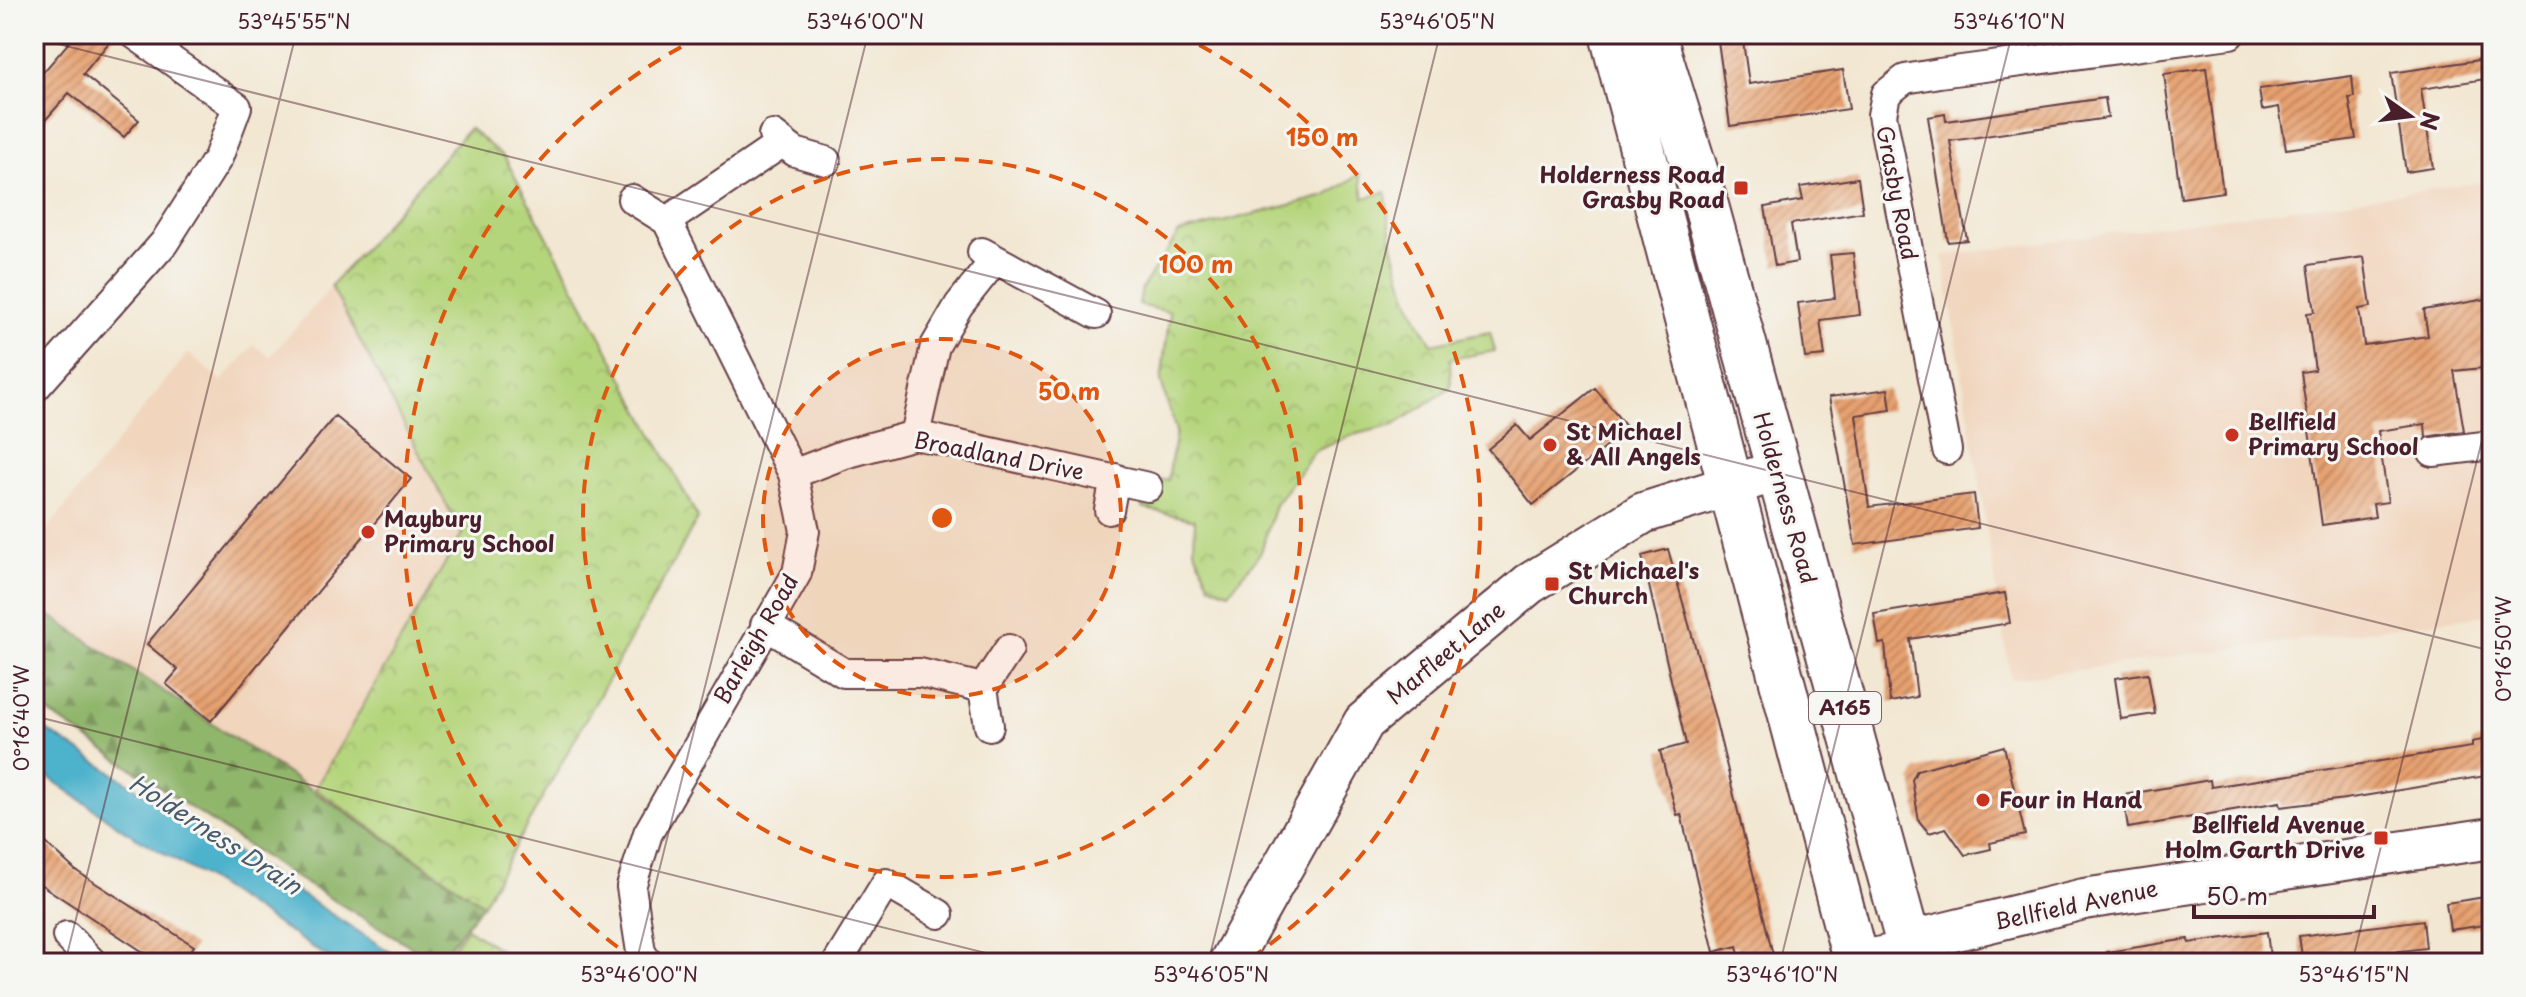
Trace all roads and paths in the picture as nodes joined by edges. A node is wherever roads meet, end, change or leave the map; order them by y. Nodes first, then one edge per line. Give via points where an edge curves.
1 (134, 34) edge
2 (1612, 34) edge
3 (1653, 34) edge
4 (2230, 34) edge
5 (2060, 45) edge
6 (826, 161) dead end
7 (632, 199) dead end
8 (667, 221) junction
9 (1096, 314) dead end
10 (43, 360) edge
11 (34, 389) edge
12 (915, 435) junction
13 (2492, 445) edge
14 (1947, 450) dead end
15 (2433, 452) dead end
16 (1777, 471) junction
17 (793, 474) junction
18 (1115, 478) junction
19 (1731, 485) junction
20 (1148, 487) dead end
21 (1109, 510) dead end
22 (765, 625) junction
23 (1009, 649) dead end
24 (983, 688) junction
25 (989, 726) dead end
26 (2492, 838) edge
27 (939, 914) dead end
28 (1912, 954) edge
29 (1856, 962) edge
30 (648, 963) edge
31 (837, 963) edge
32 (1229, 963) edge

1 - 10 street via 237,107 218,158 164,243
2 - 19 highway, A165
3 - 16 highway, Holderness Road / A165 via 1705,202
4 - 5 street, Grasby Road
5 - 14 street, Grasby Road via 1905,79 1886,94 1882,115
6 - 8 street via 795,152 778,139
7 - 8 street
8 - 17 street, Barleigh Road
9 - 12 street via 988,257 935,346
10 - 11 street
12 - 17 street, Broadland Drive
12 - 18 street, Broadland Drive
13 - 15 street
16 - 19 street, Marfleet Lane
16 - 28 highway, Holderness Road / A165
17 - 22 street, Barleigh Road via 805,531 797,573
18 - 20 street, Broadland Drive
18 - 21 street, Broadland Drive
19 - 29 highway, A165
19 - 32 street, Marfleet Lane via 1643,513 1529,584 1364,722
22 - 24 street via 844,673 920,673
22 - 30 street, Barleigh Road via 648,833 631,887 641,952
23 - 24 street
24 - 25 street
26 - 28 street, Bellfield Avenue via 2106,895 1924,938
27 - 31 street via 886,883
28 - 29 street, Bellfield Avenue

